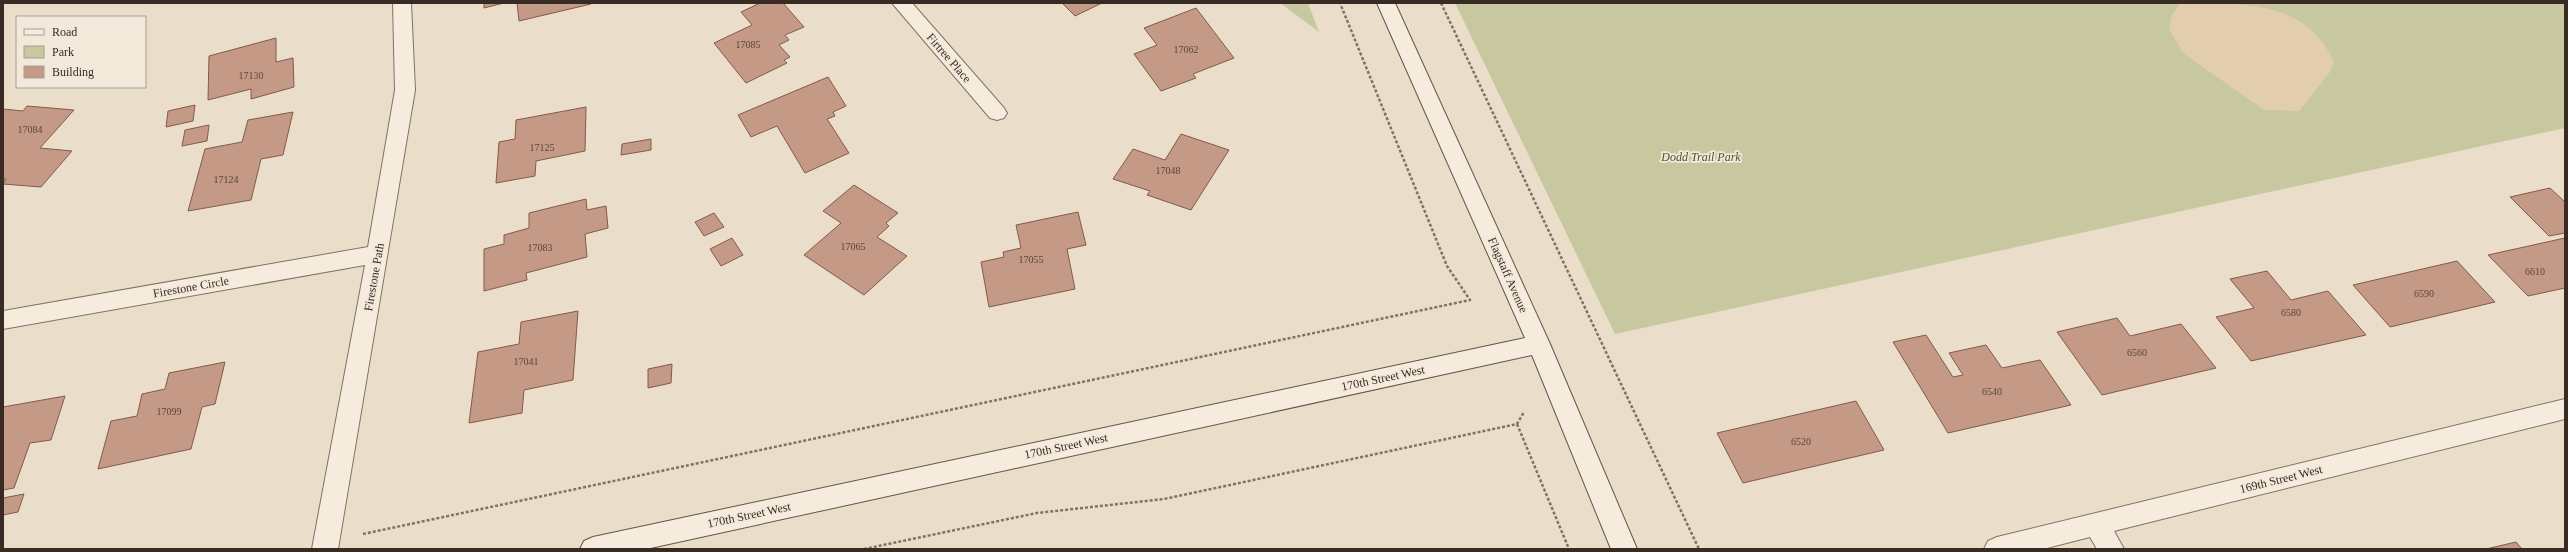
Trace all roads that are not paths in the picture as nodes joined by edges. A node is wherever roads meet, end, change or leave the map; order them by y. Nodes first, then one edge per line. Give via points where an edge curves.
1 (402, 3) edge
2 (901, 3) edge
3 (1386, 3) edge
4 (997, 113) dead end
5 (378, 254) junction
6 (3, 320) edge
7 (1539, 344) junction
8 (2565, 409) edge
9 (2095, 524) junction
10 (326, 545) edge
11 (593, 549) edge
12 (1624, 549) edge
13 (1997, 549) edge
14 (2111, 549) edge

1 - 5 street, Firestone Path via 404,90
2 - 4 street, Firtree Place
3 - 7 street, Flagstaff Avenue
5 - 6 street, Firestone Circle
5 - 10 street, Firestone Path
7 - 11 street, 170th Street West
7 - 12 street, Flagstaff Avenue
8 - 9 street, 169th Street West
9 - 13 street, 169th Street West
9 - 14 street

